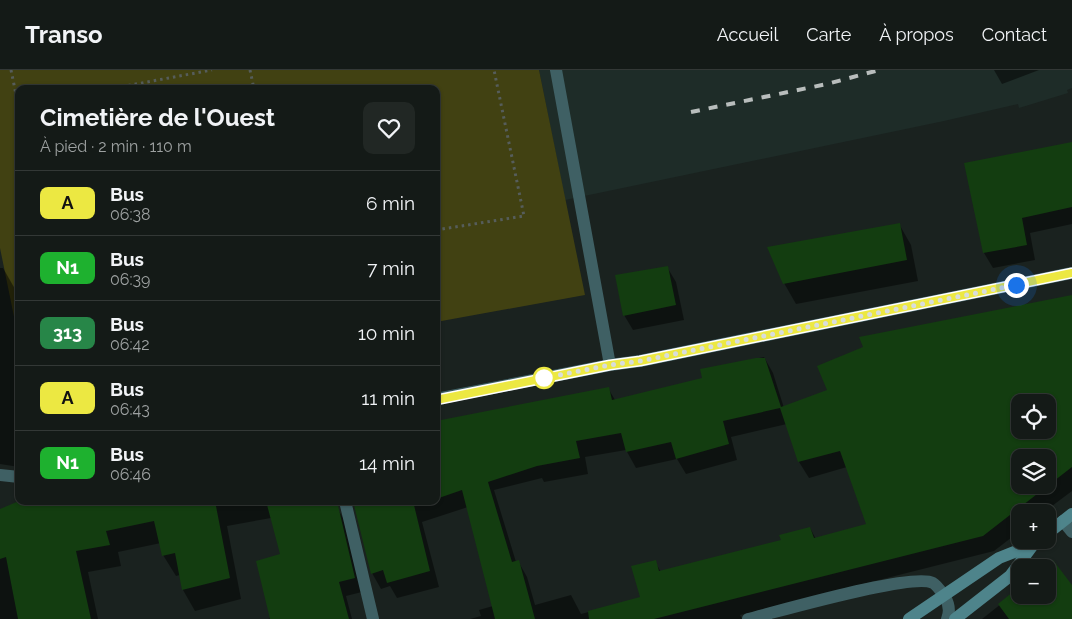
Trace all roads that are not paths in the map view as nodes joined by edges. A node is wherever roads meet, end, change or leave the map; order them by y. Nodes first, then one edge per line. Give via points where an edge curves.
1 (556, 70) edge
2 (1072, 274) edge
3 (610, 365) junction
4 (440, 399) edge
5 (0, 475) edge
6 (15, 477) edge
7 (346, 505) edge
8 (1068, 517) edge
9 (1056, 527) edge
10 (1072, 532) edge
11 (1020, 549) edge
12 (1030, 549) edge
13 (943, 594) junction
14 (373, 619) edge
15 (748, 619) edge
16 (909, 619) edge
17 (947, 619) edge
18 (955, 619) edge

1 - 3 street
2 - 3 street
3 - 4 street
5 - 6 street
7 - 14 street
8 - 9 main road
8 - 10 street
11 - 13 main road via 998,558
12 - 18 main road via 1010,576
13 - 15 street via 934,583 913,581 877,586
13 - 16 main road
13 - 17 street via 948,601 950,614

